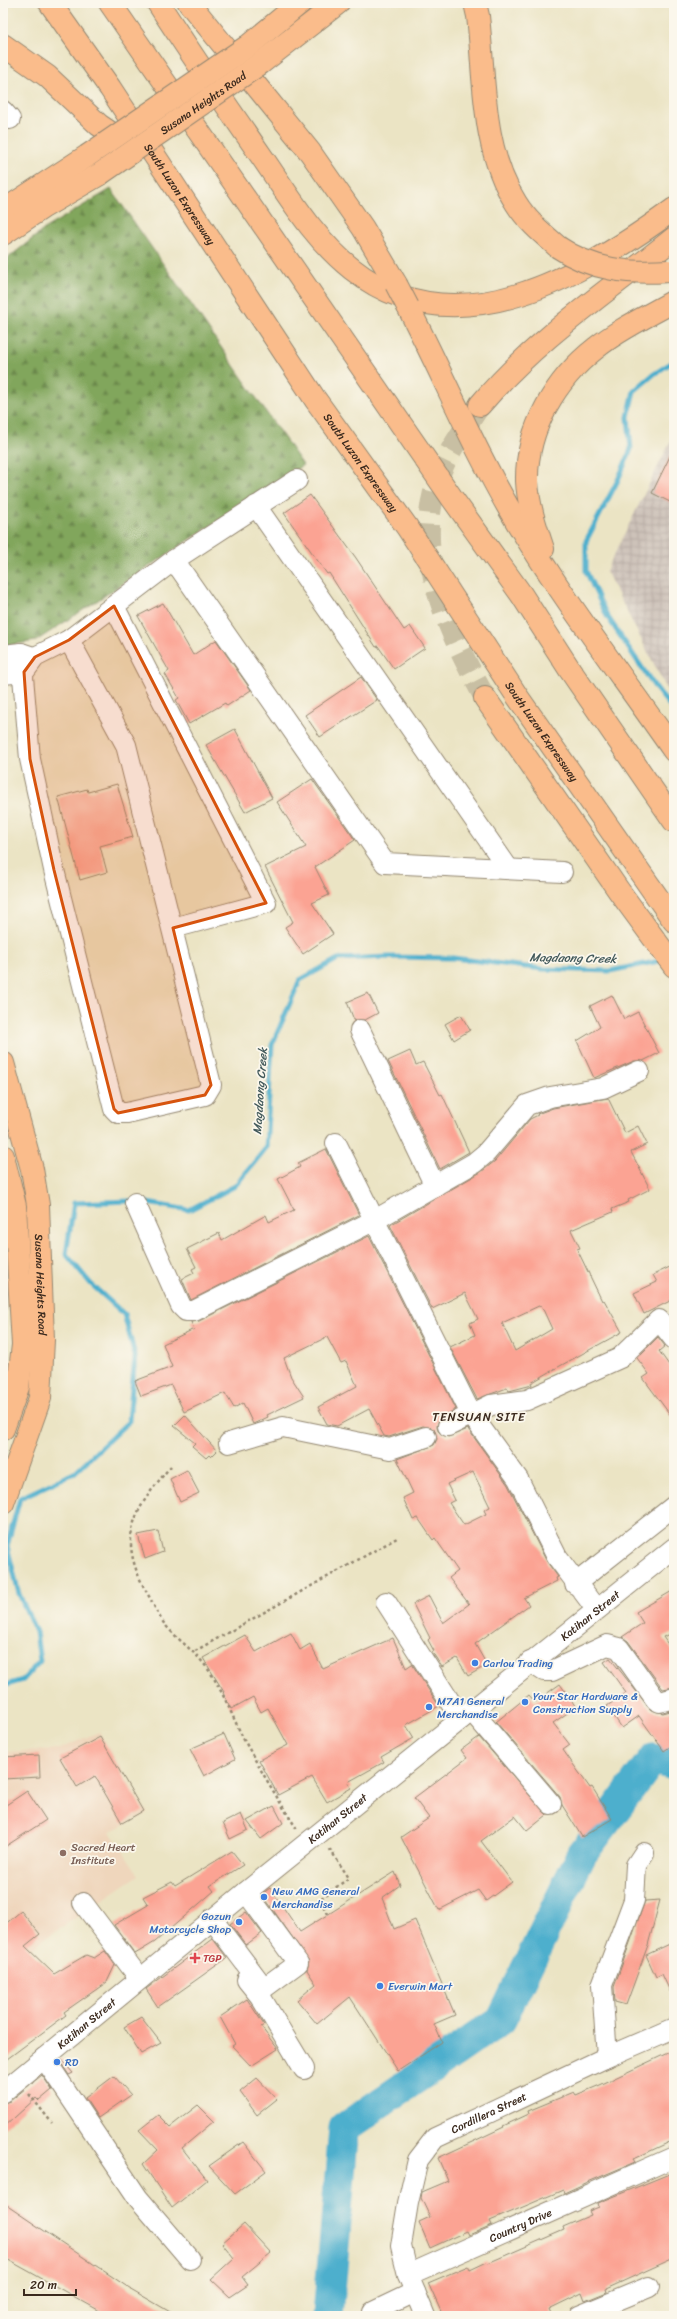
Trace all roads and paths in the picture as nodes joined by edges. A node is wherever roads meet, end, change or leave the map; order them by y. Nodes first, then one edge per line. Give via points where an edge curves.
1 (50, 3) edge
2 (110, 3) edge
3 (158, 3) edge
4 (189, 3) edge
5 (300, 3) edge
6 (338, 3) edge
7 (475, 3) edge
8 (3, 45) edge
9 (164, 169) junction
10 (674, 209) edge
11 (3, 211) edge
12 (3, 234) edge
13 (674, 238) edge
14 (671, 270) edge
15 (674, 301) edge
16 (480, 405) tunnel mouth
17 (297, 480) dead end
18 (256, 506) junction
19 (174, 560) junction
20 (552, 577) junction
21 (114, 606) junction
22 (68, 640) junction
23 (20, 659) edge
24 (3, 674) edge
25 (485, 698) tunnel mouth
26 (674, 751) edge
27 (674, 821) edge
28 (508, 868) junction
29 (562, 872) dead end
30 (674, 921) edge
31 (173, 928) junction
32 (674, 966) edge
33 (360, 1030) dead end
34 (3, 1063) edge
35 (640, 1070) dead end
36 (336, 1143) dead end
37 (3, 1156) edge
38 (434, 1186) junction
39 (135, 1203) dead end
40 (375, 1220) junction
41 (674, 1339) edge
42 (471, 1414) junction
43 (5, 1417) edge
44 (448, 1426) dead end
45 (426, 1437) dead end
46 (229, 1443) dead end
47 (171, 1466) dead end
48 (3, 1503) edge
49 (674, 1506) edge
50 (397, 1538) dead end
51 (674, 1548) edge
52 (575, 1584) junction
53 (386, 1602) dead end
54 (596, 1610) junction
55 (194, 1651) junction
56 (530, 1662) junction
57 (674, 1698) edge
58 (466, 1714) junction
59 (551, 1804) dead end
60 (312, 1838) junction
61 (644, 1853) dead end
62 (246, 1892) junction
63 (83, 1903) dead end
64 (327, 1914) dead end
65 (209, 1922) junction
66 (140, 1979) junction
67 (674, 2028) edge
68 (606, 2057) junction
69 (44, 2058) junction
70 (304, 2070) dead end
71 (18, 2080) junction
72 (3, 2092) edge
73 (52, 2123) dead end
74 (674, 2157) edge
75 (190, 2259) dead end
76 (412, 2283) junction
77 (649, 2286) dead end
78 (373, 2312) dead end
79 (425, 2316) edge
80 (579, 2316) edge

1 - 9 main road, South Luzon Expressway
2 - 27 main road via 521,594
3 - 10 main road via 315,233 357,273 409,299 462,306 484,304 524,293 567,275
4 - 20 main road, bridge via 310,152 363,228 408,307 504,500
5 - 11 main road, Susana Heights Road, bridge via 248,46
6 - 12 main road, Susana Heights Road, bridge via 261,63 100,174
7 - 14 main road, bridge via 491,141 497,167 523,214 558,247 577,259 606,268 638,272
8 - 9 main road via 47,76 99,125
9 - 30 main road, South Luzon Expressway via 315,399 406,527 517,696
13 - 16 main road via 559,327 519,362
15 - 20 main road via 623,329 596,348 562,381 545,408 532,446 527,481 532,510
17 - 18 street
18 - 19 street
18 - 28 street
19 - 21 street
19 - 28 street via 385,863
20 - 26 main road
21 - 22 street
21 - 31 street via 266,903
22 - 23 street
22 - 31 street via 126,745
23 - 24 street
23 - 31 street via 30,758 41,810 114,1109 118,1113 205,1095 211,1085
25 - 32 main road
28 - 29 street
33 - 38 street
34 - 48 main road, Susana Heights Road via 32,1169 38,1205 43,1340 40,1398
35 - 38 street via 603,1088 550,1097 527,1105 486,1153 474,1163
36 - 40 street
37 - 43 main road, Susana Heights Road via 15,1206 23,1345 18,1387
38 - 40 street
39 - 40 street via 181,1306 186,1311 194,1311
40 - 42 street
41 - 42 street via 659,1320 620,1358 527,1400 491,1405
42 - 44 street
42 - 52 street via 518,1479 557,1557
45 - 46 street via 390,1449 283,1427
47 - 55 path via 138,1510 132,1531 131,1551 139,1578 166,1627
49 - 52 street
50 - 55 path
51 - 54 street, Katihan Street
52 - 54 street
53 - 58 street
54 - 56 street, Katihan Street
55 - 60 path via 216,1681 254,1758
56 - 57 street via 544,1671 552,1671 608,1644 614,1645 619,1648 656,1700 660,1702
56 - 58 street, Katihan Street
58 - 59 street
58 - 60 street, Katihan Street
60 - 62 street, Katihan Street
60 - 64 path via 349,1878 320,1899
61 - 68 street via 636,1865 634,1900 602,1985
62 - 65 street, Katihan Street
62 - 65 street via 298,1963 264,1988
63 - 66 street
65 - 66 street, Katihan Street
65 - 70 street via 260,1996
66 - 69 street, Katihan Street
67 - 68 street, Cordillera Street
68 - 76 street, Cordillera Street via 435,2138 418,2160 401,2246
69 - 71 street, Katihan Street
69 - 75 street via 138,2198
71 - 72 street, Katihan Street
71 - 73 path
74 - 76 street, Country Drive
76 - 78 street, Country Drive
76 - 79 street
77 - 80 street

